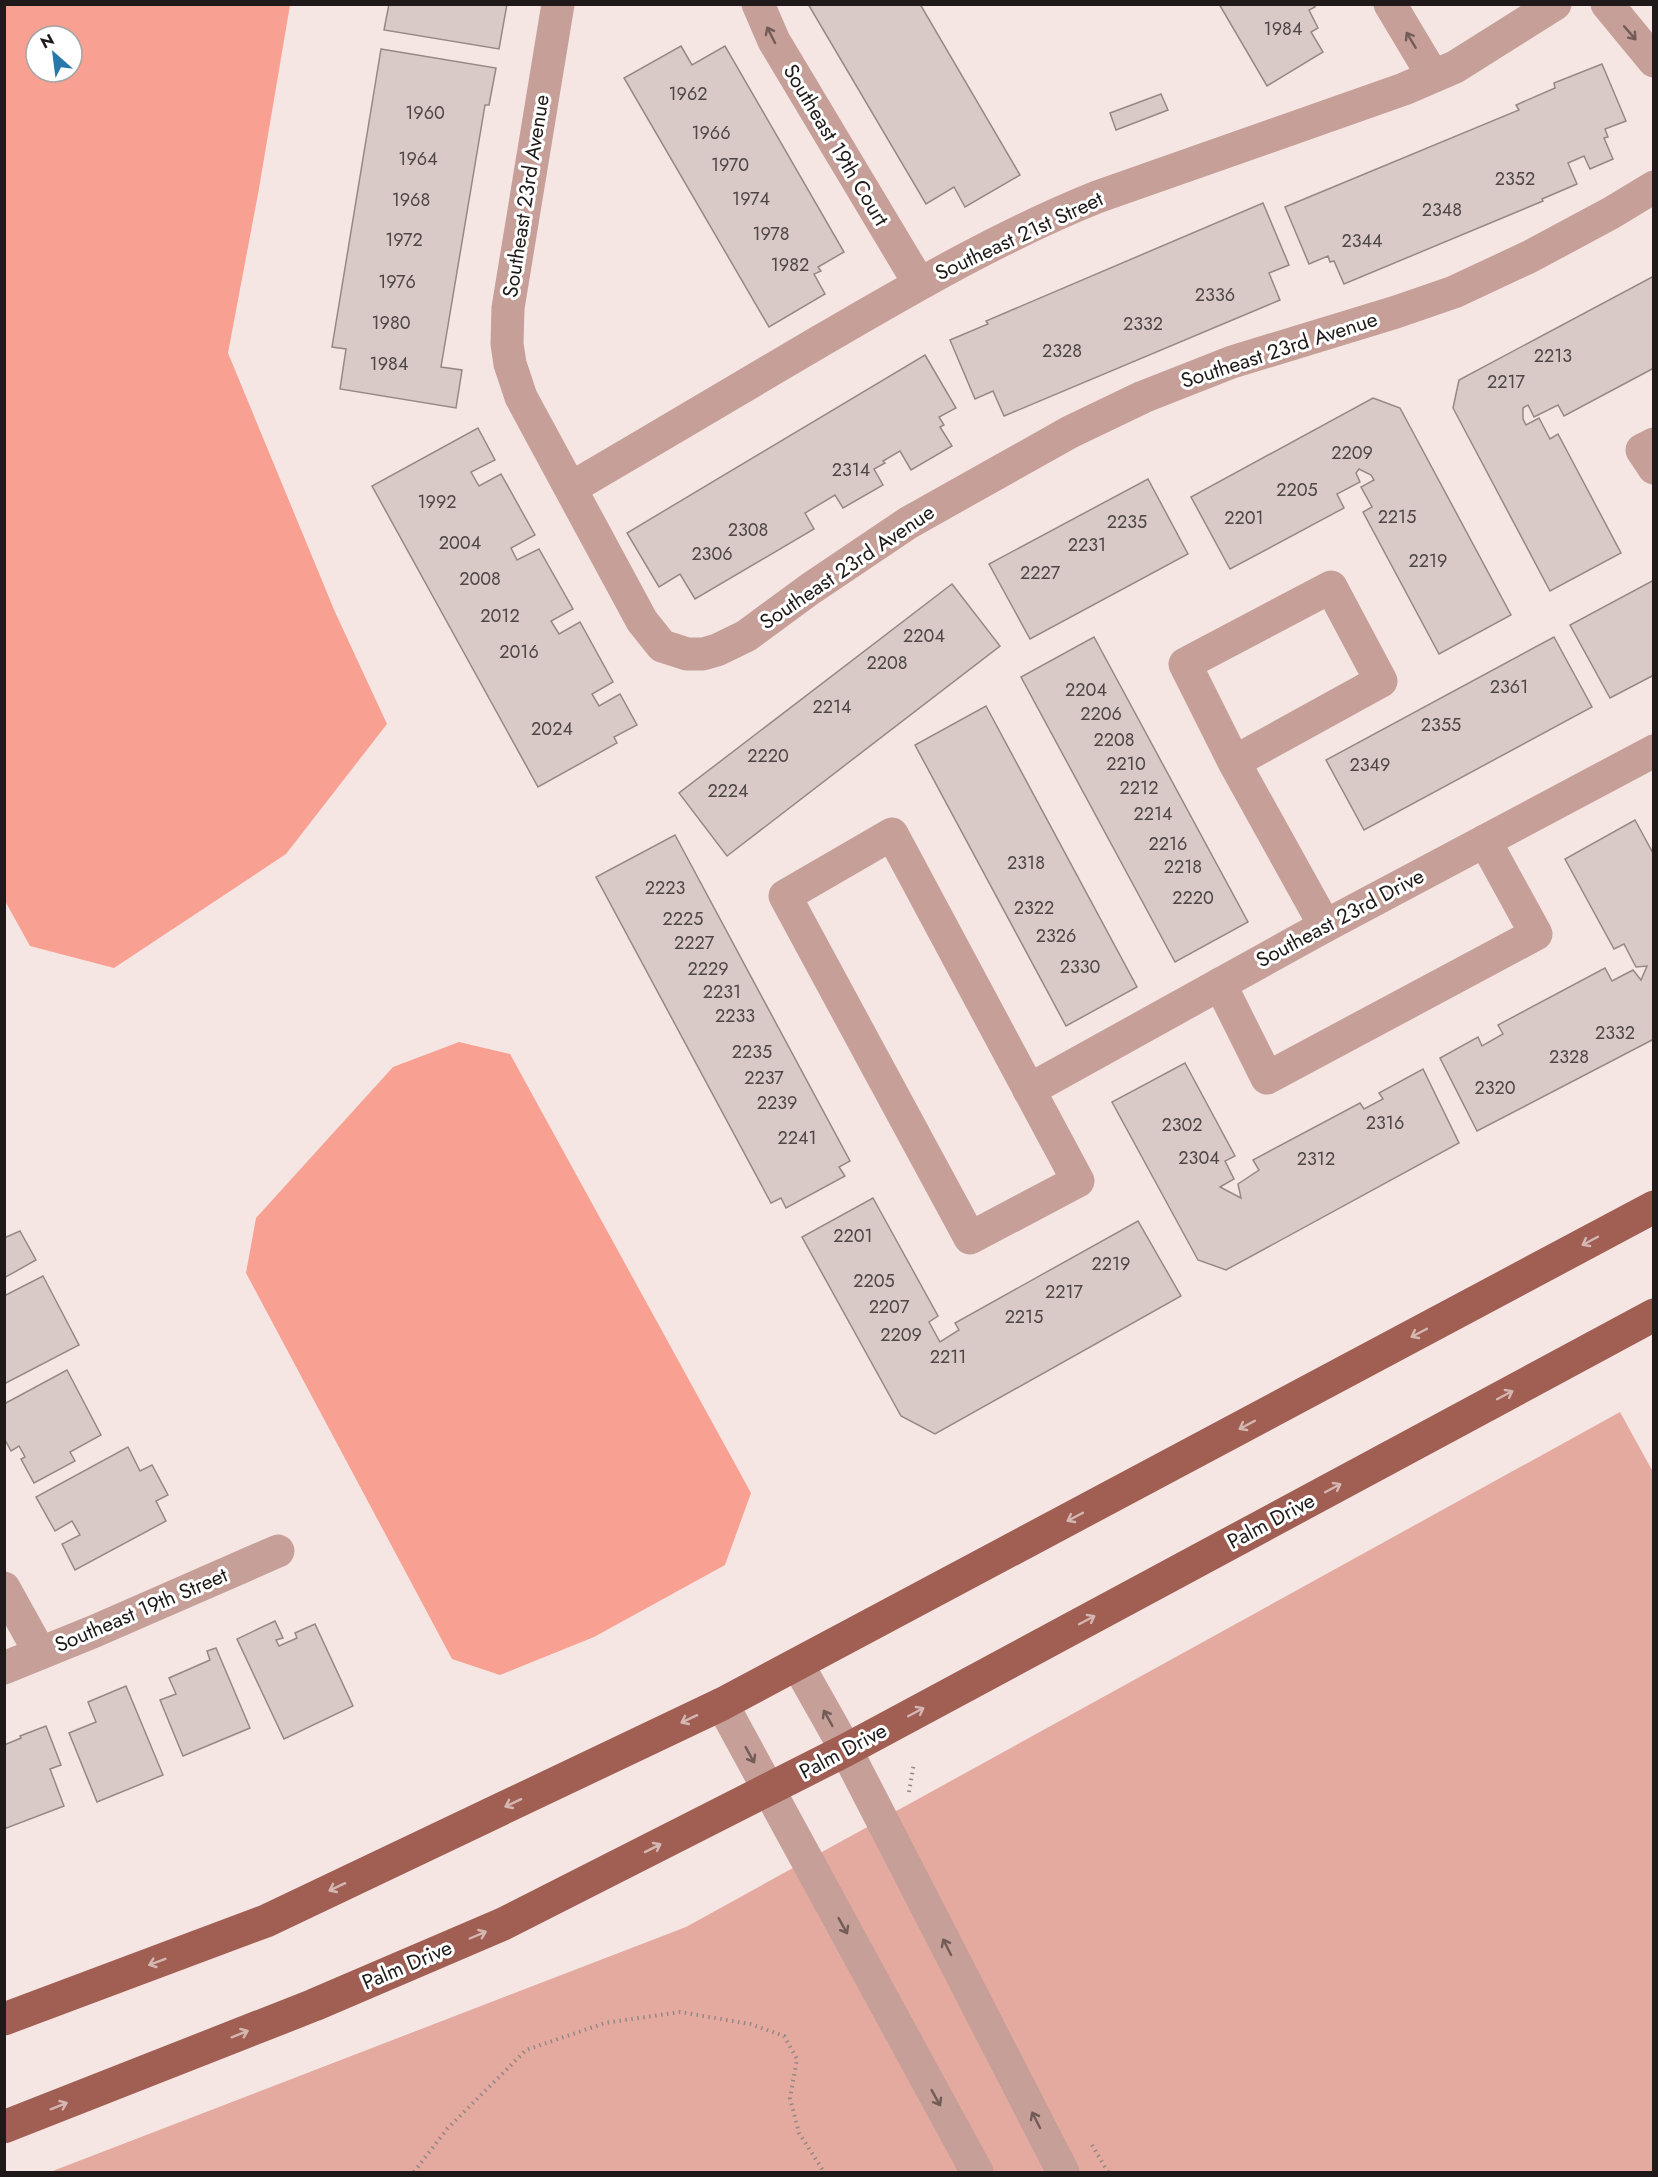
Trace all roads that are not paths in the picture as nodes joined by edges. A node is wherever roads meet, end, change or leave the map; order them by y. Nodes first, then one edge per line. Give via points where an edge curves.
1 (558, 4) edge
2 (758, 4) edge
3 (1390, 4) edge
4 (1555, 4) edge
5 (1607, 4) edge
6 (1653, 61) edge
7 (1433, 76) junction
8 (1653, 187) edge
9 (919, 284) junction
10 (1653, 444) edge
11 (1653, 468) edge
12 (571, 488) junction
13 (1653, 751) edge
14 (1234, 762) junction
15 (1485, 841) junction
16 (1325, 926) junction
17 (1220, 984) junction
18 (1029, 1090) junction
19 (1653, 1207) edge
20 (1653, 1315) edge
21 (278, 1551) dead end
22 (4, 1588) edge
23 (40, 1653) junction
24 (798, 1665) junction
25 (4, 1668) edge
26 (722, 1704) junction
27 (846, 1750) junction
28 (769, 1790) junction
29 (4, 2019) edge
30 (4, 2127) edge
31 (977, 2172) edge
32 (1063, 2172) edge

1 - 12 street, Southeast 23rd Avenue via 506,326 510,364 520,397
9 -> 2 street, Southeast 19th Court via 774,41
7 -> 3 street
4 - 7 street, Southeast 21st Street via 1473,56
5 -> 6 street
7 - 9 street, Southeast 21st Street via 1350,110 1055,214
8 - 12 street, Southeast 23rd Avenue via 1529,257 1454,292 1232,362 1143,397 1070,432 908,523 746,636 717,650 687,654 662,646 652,635
9 - 12 street, Southeast 21st Street
10 - 11 street via 1642,450
13 - 15 street, Southeast 23rd Drive
14 - 14 street via 1185,664 1331,587 1381,681
14 - 16 street
15 - 16 street, Southeast 23rd Drive
15 - 17 street via 1536,934 1268,1078
16 - 17 street, Southeast 23rd Drive
17 - 18 street, Southeast 23rd Drive
18 - 18 street via 892,834 785,896 970,1238 1078,1181
19 -> 24 main road
27 -> 20 main road, Palm Drive
21 - 23 street, Southeast 19th Street
22 - 23 street
23 - 25 street, Southeast 19th Street
24 - 26 main road
27 -> 24 street
26 -> 28 street
26 -> 29 main road via 266,1921
27 - 28 main road, Palm Drive
32 -> 27 street
30 -> 28 main road, Palm Drive via 314,2005 503,1924
28 -> 31 street

